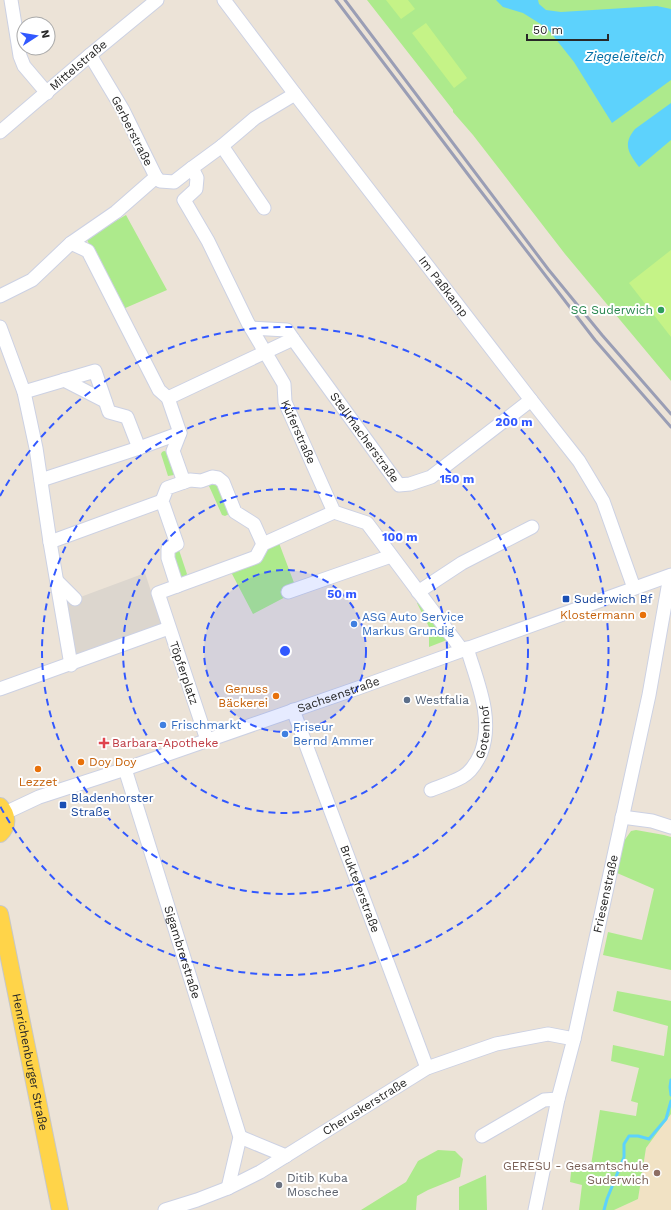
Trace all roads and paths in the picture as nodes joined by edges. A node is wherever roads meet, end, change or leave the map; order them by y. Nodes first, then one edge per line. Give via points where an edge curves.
1 (11, 0) edge
2 (157, 0) edge
3 (224, 0) edge
4 (90, 55) junction
5 (47, 93) junction
6 (295, 94) junction
7 (0, 132) edge
8 (222, 146) junction
9 (192, 168) junction
10 (156, 177) junction
11 (174, 182) junction
12 (184, 200) junction
13 (264, 208) dead end
14 (71, 243) junction
15 (0, 296) edge
16 (0, 327) edge
17 (251, 328) junction
18 (293, 339) junction
19 (265, 351) junction
20 (64, 380) junction
21 (24, 392) junction
22 (168, 398) junction
23 (530, 400) junction
24 (105, 401) junction
25 (180, 433) junction
26 (139, 448) junction
27 (184, 482) junction
28 (42, 485) junction
29 (162, 501) junction
30 (334, 512) junction
31 (532, 527) dead end
32 (50, 542) junction
33 (263, 544) junction
34 (391, 556) junction
35 (670, 576) edge
36 (58, 582) junction
37 (177, 586) junction
38 (634, 588) junction
39 (288, 592) dead end
40 (418, 592) junction
41 (75, 599) dead end
42 (169, 628) junction
43 (465, 649) junction
44 (71, 665) junction
45 (0, 690) edge
46 (293, 710) junction
47 (207, 740) junction
48 (125, 769) junction
49 (431, 790) dead end
50 (3, 810) edge
51 (622, 817) junction
52 (671, 827) edge
53 (0, 834) edge
54 (0, 914) edge
55 (574, 1039) junction
56 (427, 1068) junction
57 (558, 1099) junction
58 (482, 1136) dead end
59 (240, 1137) junction
60 (286, 1156) junction
61 (228, 1188) junction
62 (60, 1210) edge
63 (165, 1210) edge
64 (535, 1210) edge

1 - 5 street via 20,56 24,66
2 - 4 street, Mittelstraße
3 - 6 street, Im Paßkamp
4 - 5 street, Mittelstraße
4 - 10 street, Gerberstraße via 123,110
5 - 7 street, Mittelstraße
6 - 8 street via 255,118
6 - 23 street, Im Paßkamp
8 - 9 street
8 - 13 street
9 - 11 street
9 - 12 street via 197,178 196,188
10 - 11 street via 160,181
10 - 14 street, Gerberstraße via 116,212
11 - 12 street
12 - 17 street via 208,241
14 - 15 street, Gerberstraße via 32,280
14 - 22 street via 88,251 159,390
16 - 21 street
17 - 18 street, Stellmacherstraße via 287,330
17 - 19 street
18 - 19 street
18 - 23 street, Stellmacherstraße via 399,485 431,477
19 - 22 street
19 - 30 street, Küferstraße via 284,384 285,402
20 - 21 street
20 - 24 street
20 - 24 street via 95,371
21 - 28 street via 43,459
22 - 25 street
23 - 38 street, Im Paßkamp via 579,461 603,501
24 - 26 street via 109,412 127,417
25 - 26 street
25 - 27 street via 173,451
26 - 28 street
27 - 29 street via 167,488
27 - 33 street via 201,481 212,476 218,478 235,512 254,524
28 - 32 street
29 - 32 street
29 - 37 street via 177,544 168,549 168,558
30 - 33 street
30 - 34 street via 367,523
31 - 40 street via 462,563
32 - 36 street
33 - 37 street via 256,557
34 - 39 street
34 - 40 street
35 - 38 street, Sachsenstraße
35 - 51 street, Friesenstraße via 649,695
36 - 41 street
36 - 44 street
37 - 42 street, Töpferplatz via 158,593 159,608
38 - 43 street, Sachsenstraße
40 - 43 street
42 - 44 street, Töpferplatz via 146,634
42 - 47 street, Töpferplatz
43 - 46 street, Sachsenstraße
43 - 49 street, Gotenhof via 483,700 486,719 485,741 477,761 469,772
44 - 45 street, Töpferplatz
46 - 47 street, Sachsenstraße
46 - 56 street, Bruktererstraße
47 - 48 street, Sachsenstraße
48 - 50 street, Sachsenstraße
48 - 59 street, Sigambrerstraße
50 - 53 main road via 7,820 6,827
51 - 52 street via 652,821
51 - 55 street, Friesenstraße
54 - 62 main road, Henrichenburger Straße
55 - 56 street, Cheruskerstraße via 548,1034 496,1044
55 - 57 street, Friesenstraße
56 - 60 street, Cheruskerstraße
57 - 58 street via 544,1100
57 - 64 street, Friesenstraße
59 - 60 street
59 - 61 street
60 - 61 street, Cheruskerstraße
61 - 63 street, Cheruskerstraße

